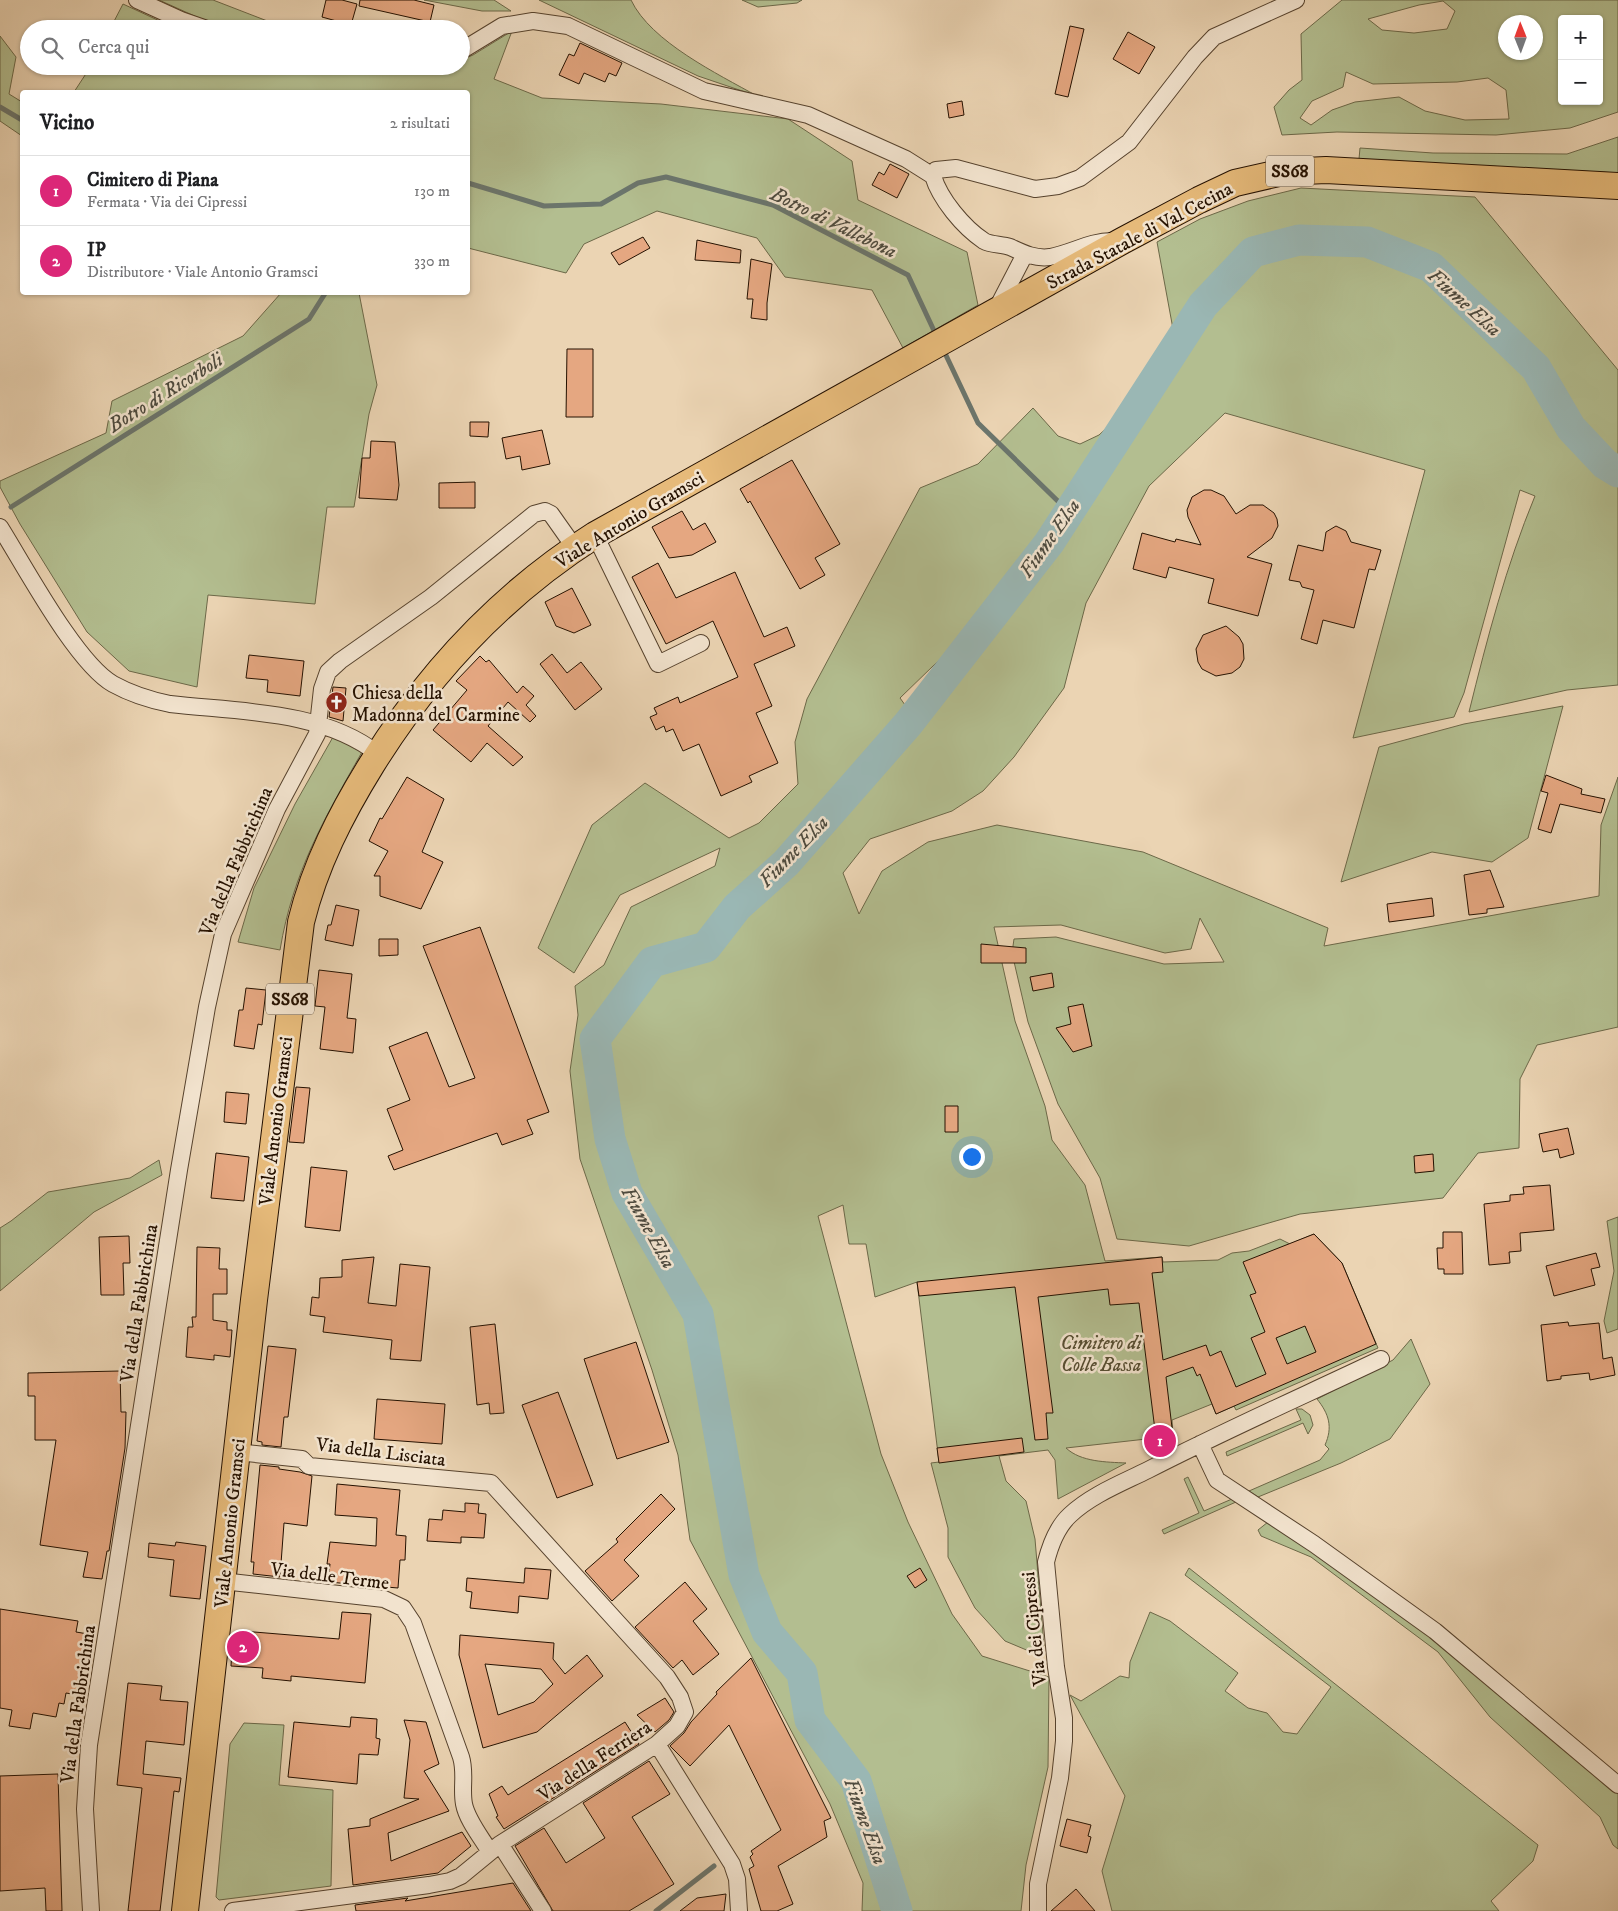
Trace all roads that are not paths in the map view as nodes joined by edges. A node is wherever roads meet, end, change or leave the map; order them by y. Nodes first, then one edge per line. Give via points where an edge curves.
1 (137, 0) edge
2 (1296, 0) edge
3 (181, 20) edge
4 (470, 46) edge
5 (933, 176) junction
6 (1618, 186) edge
7 (1122, 241) junction
8 (1025, 254) junction
9 (995, 312) junction
10 (943, 341) joint
11 (0, 527) edge
12 (585, 542) junction
13 (702, 642) dead end
14 (320, 723) junction
15 (378, 754) junction
16 (1381, 1359) dead end
17 (1200, 1444) junction
18 (237, 1452) junction
19 (491, 1483) joint
20 (222, 1582) junction
21 (657, 1744) junction
22 (1618, 1785) edge
23 (495, 1848) junction
24 (91, 1911) edge
25 (185, 1911) edge
26 (234, 1911) edge
27 (543, 1911) edge
28 (739, 1911) edge
29 (1038, 1911) edge

1 - 3 street
2 - 5 street via 1214,37 1195,56 1163,102 1129,142 1080,178 1058,186 1035,189 956,168 936,170
4 - 5 street via 502,26 533,21 568,26 704,91 808,115 906,159
5 - 8 street via 936,186 965,225 986,242
6 - 7 main road, Strada Statale di Val Cecina / SS68 via 1365,170 1288,172 1228,186
7 - 8 street via 1094,242 1050,257
7 - 9 main road, Strada Statale di Val Cecina / SS68
8 - 9 street
9 - 10 main road, Strada Statale di Val Cecina / SS68
10 - 12 main road, Viale Antonio Gramsci / SS68
11 - 14 street via 66,633 112,683 148,700
12 - 13 street via 658,664
12 - 14 street, Via della Fabbrichina via 551,514 532,515 431,597 335,665 323,685
12 - 15 main road, Viale Antonio Gramsci / SS68 via 507,600 465,640 416,698
14 - 15 street via 351,735
14 - 24 street, Via della Fabbrichina via 244,881 216,960 179,1170 86,1774
15 - 18 main road, Viale Antonio Gramsci / SS68 via 333,832 301,922 294,958
16 - 17 street, Via dei Cipressi
17 - 22 street via 1217,1480 1314,1544 1435,1631
17 - 29 street, Via dei Cipressi via 1082,1504 1068,1517 1050,1546 1046,1562 1064,1741 1038,1884
18 - 19 street, Via della Lisciata via 302,1459 309,1466
18 - 20 main road, Viale Antonio Gramsci / SS68
19 - 21 street, Via della Ferriera via 677,1691 684,1704 684,1716
20 - 23 street, Via delle Terme via 384,1599 403,1608 416,1629 461,1757 466,1809
20 - 25 main road, Viale Antonio Gramsci / SS68
21 - 23 street, Via della Ferriera
21 - 28 street via 732,1864 737,1879
23 - 26 street, Via della Ferriera via 450,1881
23 - 27 street, Via delle Terme

